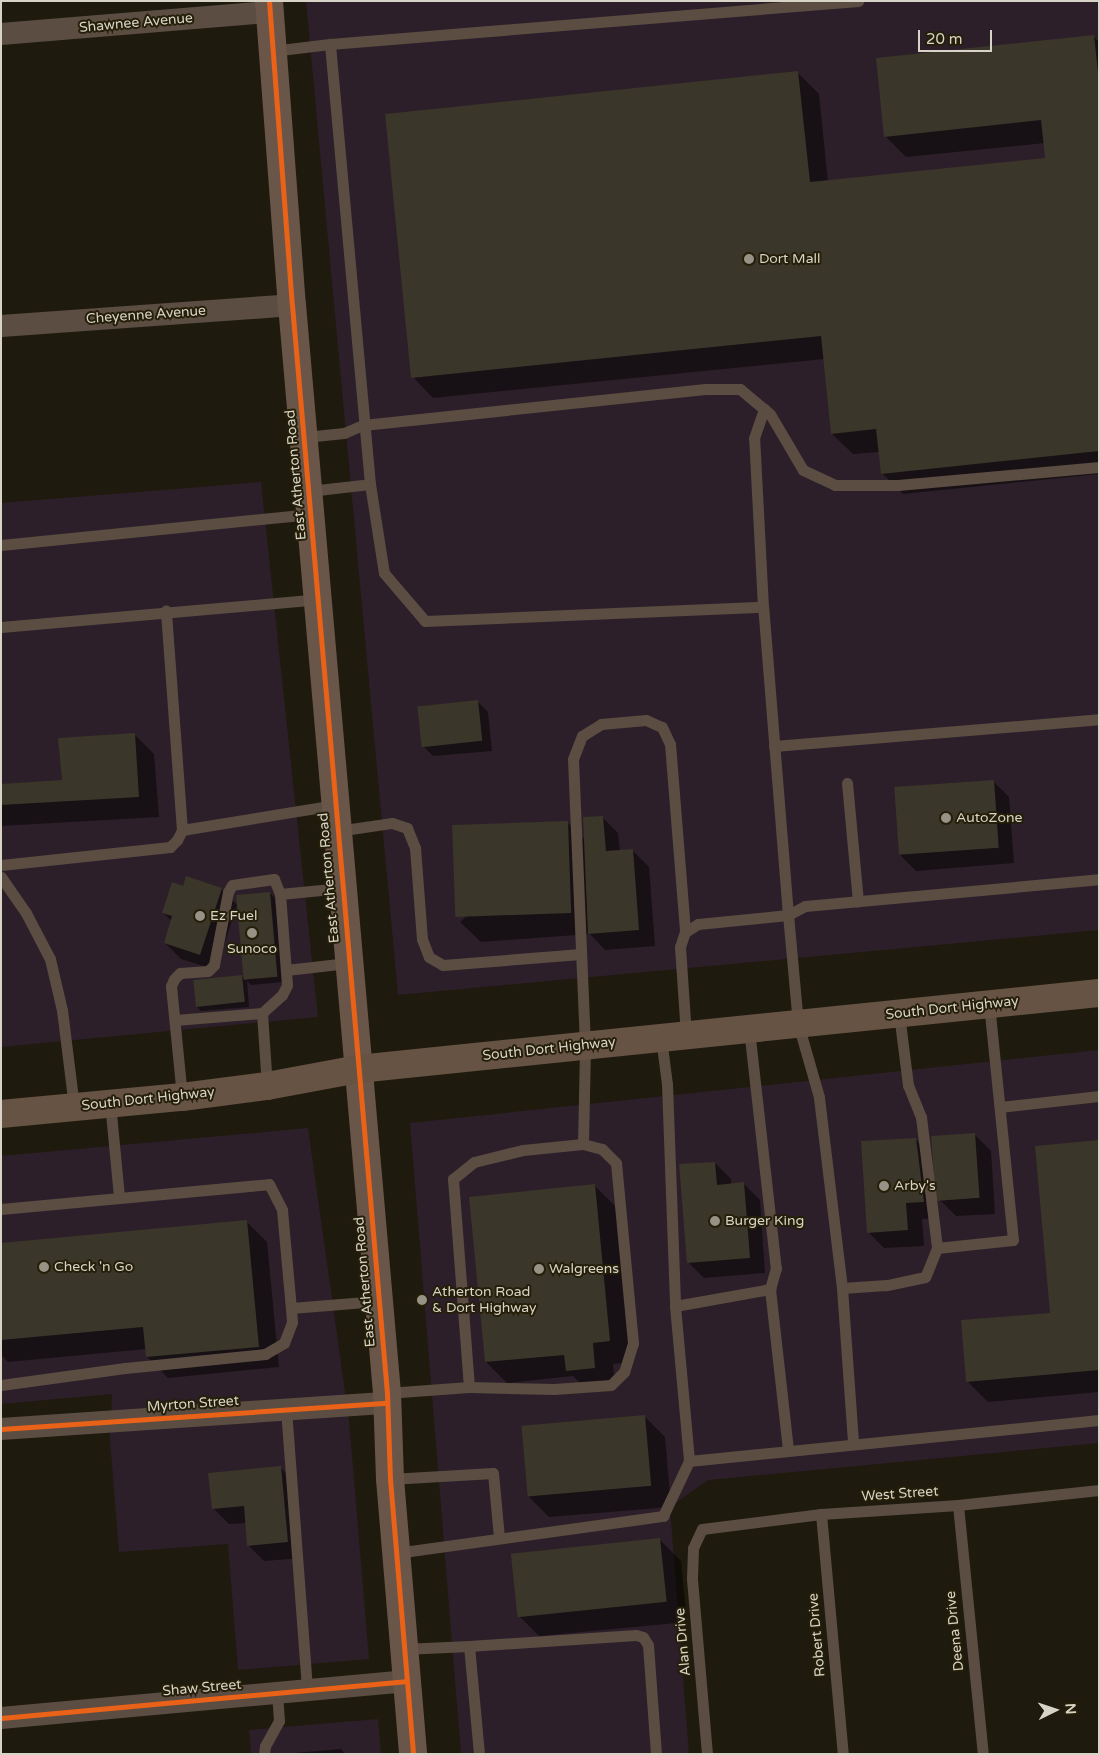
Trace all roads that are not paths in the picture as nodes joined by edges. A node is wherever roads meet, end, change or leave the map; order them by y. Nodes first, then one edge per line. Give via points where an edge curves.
1 (858, 1) edge
2 (269, 7) edge
3 (1, 34) edge
4 (330, 44) junction
5 (271, 51) junction
6 (292, 305) junction
7 (1, 326) edge
8 (764, 409) junction
9 (363, 425) junction
10 (305, 437) junction
11 (1099, 467) edge
12 (370, 484) junction
13 (310, 503) junction
14 (1, 545) edge
15 (318, 599) junction
16 (763, 607) junction
17 (166, 611) junction
18 (1, 627) edge
19 (1099, 719) edge
20 (774, 746) junction
21 (847, 783) dead end
22 (335, 818) junction
23 (182, 830) junction
24 (1, 865) edge
25 (1, 877) edge
26 (1099, 879) edge
27 (342, 888) junction
28 (280, 894) junction
29 (858, 901) junction
30 (788, 915) junction
31 (686, 932) junction
32 (581, 954) junction
33 (348, 963) junction
34 (286, 970) junction
35 (1099, 993) edge
36 (989, 1004) junction
37 (262, 1013) junction
38 (899, 1014) junction
39 (175, 1020) junction
40 (798, 1024) junction
41 (749, 1029) junction
42 (673, 1036) junction
43 (586, 1045) junction
44 (358, 1068) junction
45 (267, 1086) junction
46 (1099, 1096) edge
47 (182, 1097) junction
48 (110, 1103) junction
49 (74, 1107) junction
50 (1000, 1107) junction
51 (1, 1114) edge
52 (583, 1144) junction
53 (119, 1197) junction
54 (1, 1209) edge
55 (937, 1248) junction
56 (842, 1288) junction
57 (770, 1289) junction
58 (378, 1301) junction
59 (675, 1306) junction
60 (292, 1308) junction
61 (1, 1385) edge
62 (469, 1387) junction
63 (387, 1398) junction
64 (286, 1409) junction
65 (1099, 1420) edge
66 (1, 1429) edge
67 (853, 1442) junction
68 (788, 1450) junction
69 (689, 1461) junction
70 (390, 1479) junction
71 (1099, 1490) edge
72 (958, 1505) junction
73 (821, 1514) junction
74 (702, 1530) joint
75 (499, 1538) junction
76 (396, 1553) junction
77 (469, 1646) junction
78 (403, 1649) junction
79 (405, 1681) junction
80 (307, 1690) junction
81 (277, 1693) junction
82 (1, 1718) edge
83 (264, 1754) edge
84 (412, 1754) edge
85 (478, 1754) edge
86 (656, 1754) edge
87 (707, 1754) edge
88 (843, 1754) edge
89 (983, 1754) edge

1 - 4 lane
2 - 3 street, Shawnee Avenue
2 - 5 street, East Atherton Road
4 - 5 lane
4 - 9 lane
5 - 6 street, East Atherton Road
6 - 7 street, Cheyenne Avenue
6 - 10 street, East Atherton Road
8 - 9 lane via 740,389 706,389
8 - 11 lane via 802,470 835,485 898,485
8 - 16 lane via 754,438
9 - 10 lane via 344,432
9 - 12 lane
10 - 13 street, East Atherton Road
12 - 13 lane
12 - 16 lane via 384,574 426,621
13 - 14 lane
13 - 15 street, East Atherton Road
15 - 17 lane
15 - 22 street, East Atherton Road
16 - 20 lane
17 - 18 lane
17 - 23 lane
19 - 20 lane
20 - 30 lane
21 - 29 lane
22 - 23 lane
22 - 27 street, East Atherton Road
22 - 32 lane via 392,823 407,828 415,848 422,939 429,957 443,965
23 - 24 lane via 170,847
25 - 49 lane via 26,913 50,958 62,1010
26 - 29 lane
27 - 28 lane
27 - 33 street, East Atherton Road
28 - 34 lane
28 - 39 lane via 274,879 235,882 229,888 214,965 208,971 180,973 171,986
29 - 30 lane via 805,906
30 - 31 lane via 698,924
30 - 40 lane
31 - 32 lane via 670,744 662,727 646,720 601,724 582,736 573,760
31 - 42 lane via 680,947
32 - 43 lane
33 - 34 lane
33 - 44 street, East Atherton Road
34 - 37 lane via 287,984 282,994
35 - 36 main road, South Dort Highway
36 - 38 main road, South Dort Highway
36 - 50 lane
37 - 39 lane
37 - 45 lane
38 - 40 main road, South Dort Highway
38 - 55 lane via 908,1085 921,1117
39 - 47 lane
40 - 41 main road, South Dort Highway
40 - 56 lane via 819,1097
41 - 42 main road, South Dort Highway
41 - 57 lane via 776,1268
42 - 43 main road, South Dort Highway
42 - 59 lane via 667,1084
43 - 44 main road, South Dort Highway
43 - 52 lane
44 - 45 main road, South Dort Highway
44 - 58 street, East Atherton Road
45 - 47 main road, South Dort Highway
46 - 50 lane
47 - 48 main road, South Dort Highway
48 - 49 main road, South Dort Highway
48 - 53 lane
49 - 51 main road, South Dort Highway
50 - 55 lane via 1013,1240
52 - 62 lane via 523,1150 474,1162 453,1179
52 - 62 lane via 602,1149 616,1163 633,1343 624,1372 611,1385 554,1389
53 - 54 lane
53 - 60 lane via 269,1184 282,1210
55 - 56 lane via 925,1277 886,1285
56 - 67 lane
57 - 59 lane
57 - 68 lane
58 - 60 lane
58 - 63 street, East Atherton Road
59 - 69 lane
60 - 61 lane via 292,1322 284,1343 265,1354
62 - 63 lane
63 - 64 street, Myrton Street
63 - 70 street, East Atherton Road
64 - 66 street, Myrton Street
64 - 80 lane
65 - 67 lane
67 - 68 lane
68 - 69 lane
69 - 75 lane via 663,1516
70 - 75 lane via 492,1473
70 - 76 street, East Atherton Road
71 - 72 lane, West Street
72 - 73 lane, West Street
72 - 89 lane, Deena Drive
73 - 74 lane, West Street
73 - 88 lane, Robert Drive
74 - 87 lane, Alan Drive via 693,1548 692,1578
75 - 76 lane
76 - 78 street, East Atherton Road
77 - 78 lane
77 - 85 lane
77 - 86 lane via 636,1635 643,1638 648,1645
78 - 79 street, East Atherton Road
79 - 80 street, Shaw Street
79 - 84 street, East Atherton Road
80 - 81 street, Shaw Street
81 - 82 street, Shaw Street
81 - 83 lane via 279,1721 264,1746

